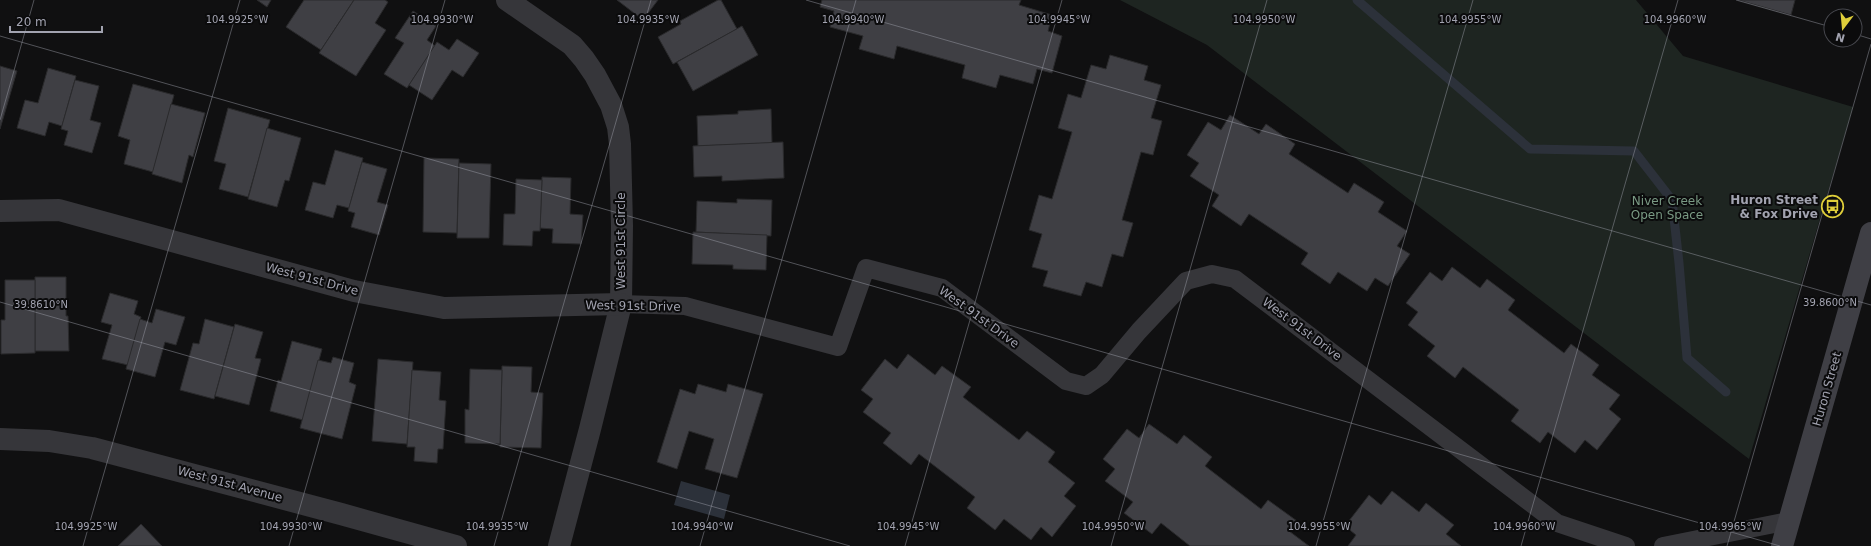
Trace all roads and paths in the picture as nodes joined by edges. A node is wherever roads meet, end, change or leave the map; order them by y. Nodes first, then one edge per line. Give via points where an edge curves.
1 (507, 0) edge
2 (0, 211) edge
3 (1871, 233) edge
4 (621, 304) junction
5 (0, 439) edge
6 (1789, 521) junction
7 (456, 546) edge
8 (559, 546) edge
9 (1626, 546) edge
10 (1663, 546) edge
11 (1782, 546) edge

1 - 4 street, West 91st Circle via 572,45 596,75 611,105 620,144
2 - 4 street, West 91st Drive via 59,210 354,291 444,308
3 - 6 main road, Huron Street
4 - 8 street, West 91st Circle
4 - 9 lane, West 91st Drive via 685,306 838,347 866,268 942,288 1066,380 1086,386 1102,375 1186,281 1212,274 1235,279 1557,523
5 - 7 street, West 91st Avenue via 49,440 92,448
6 - 10 lane
6 - 11 main road, Huron Street

